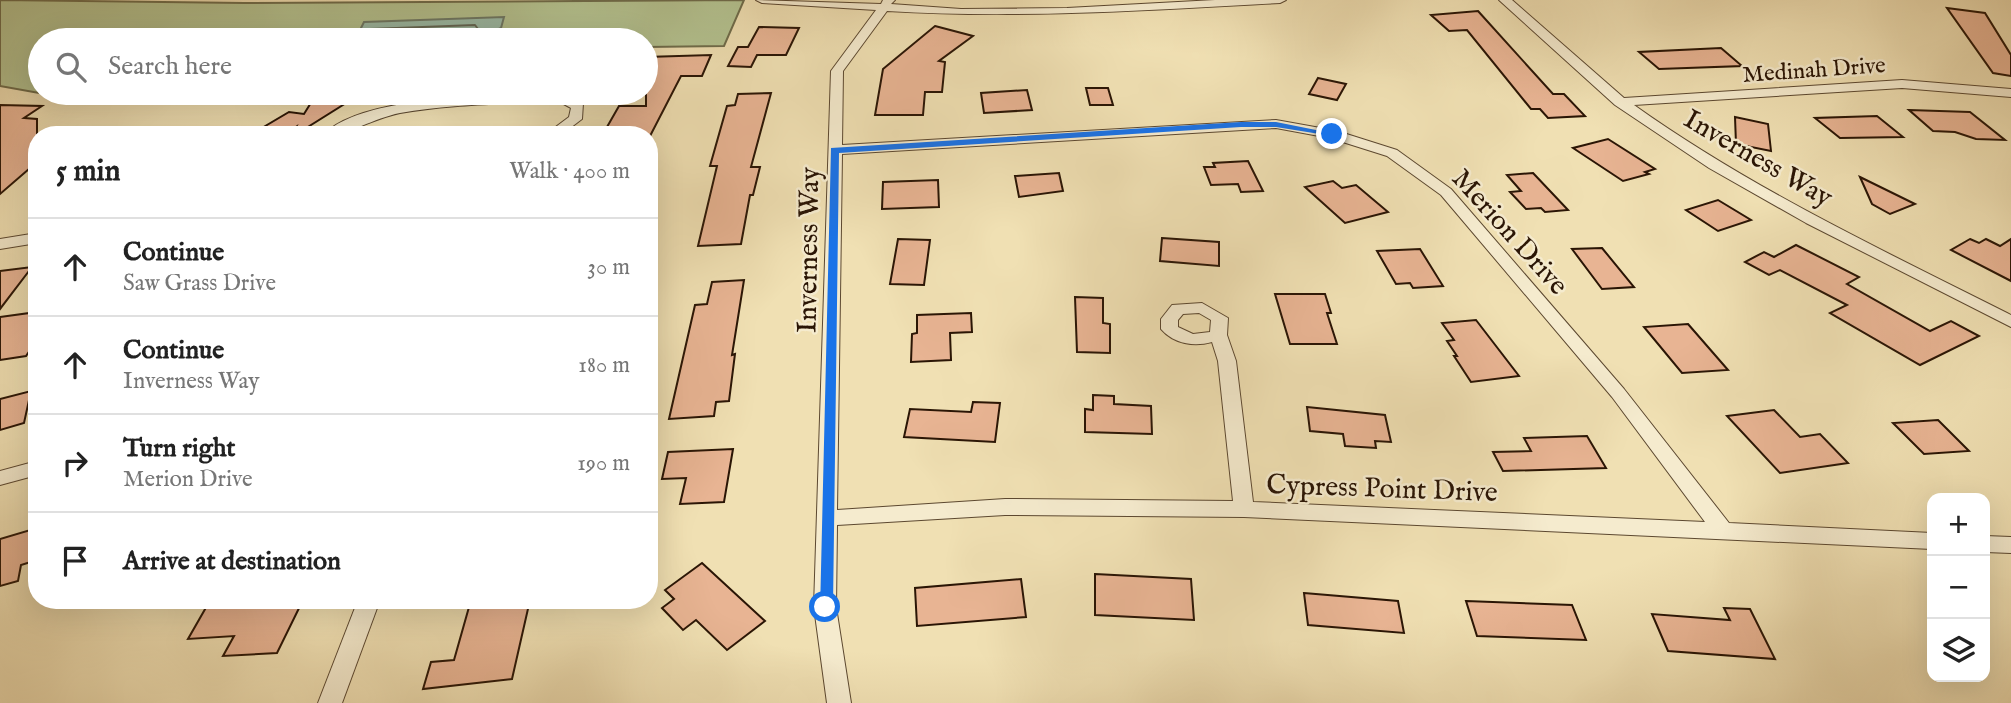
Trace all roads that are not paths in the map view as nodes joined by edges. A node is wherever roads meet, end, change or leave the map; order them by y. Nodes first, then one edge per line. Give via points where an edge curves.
1 (762, 0) edge
2 (1280, 0) edge
3 (1505, 0) edge
4 (886, 4) edge
5 (2011, 93) edge
6 (1620, 102) junction
7 (450, 105) edge
8 (576, 105) edge
9 (348, 126) edge
10 (565, 126) edge
11 (835, 150) junction
12 (28, 239) edge
13 (0, 244) edge
14 (2011, 322) edge
15 (1218, 335) dead end
16 (28, 470) edge
17 (0, 478) edge
18 (1244, 509) junction
19 (829, 518) junction
20 (1722, 530) junction
21 (1927, 541) edge
22 (1990, 544) edge
23 (2011, 545) edge
24 (366, 609) edge
25 (330, 703) edge
26 (839, 703) edge

1 - 4 street
2 - 4 street via 1067,11 961,12
3 - 6 street, Inverness Way
4 - 11 street, Inverness Way via 837,71
5 - 6 street, Medinah Drive via 1902,84
6 - 14 street, Inverness Way via 1763,194
7 - 9 street via 365,117
8 - 10 street via 575,119
11 - 19 street, Inverness Way
11 - 20 street, Merion Drive via 1276,124 1332,134 1392,153 1446,192 1618,393
12 - 13 street
15 - 18 street via 1227,360
16 - 17 street
18 - 19 street, Cypress Point Drive via 1005,506
18 - 20 street, Cypress Point Drive
19 - 26 street, Inverness Way via 825,607
20 - 21 street, Cypress Point Drive
22 - 23 street
24 - 25 street

